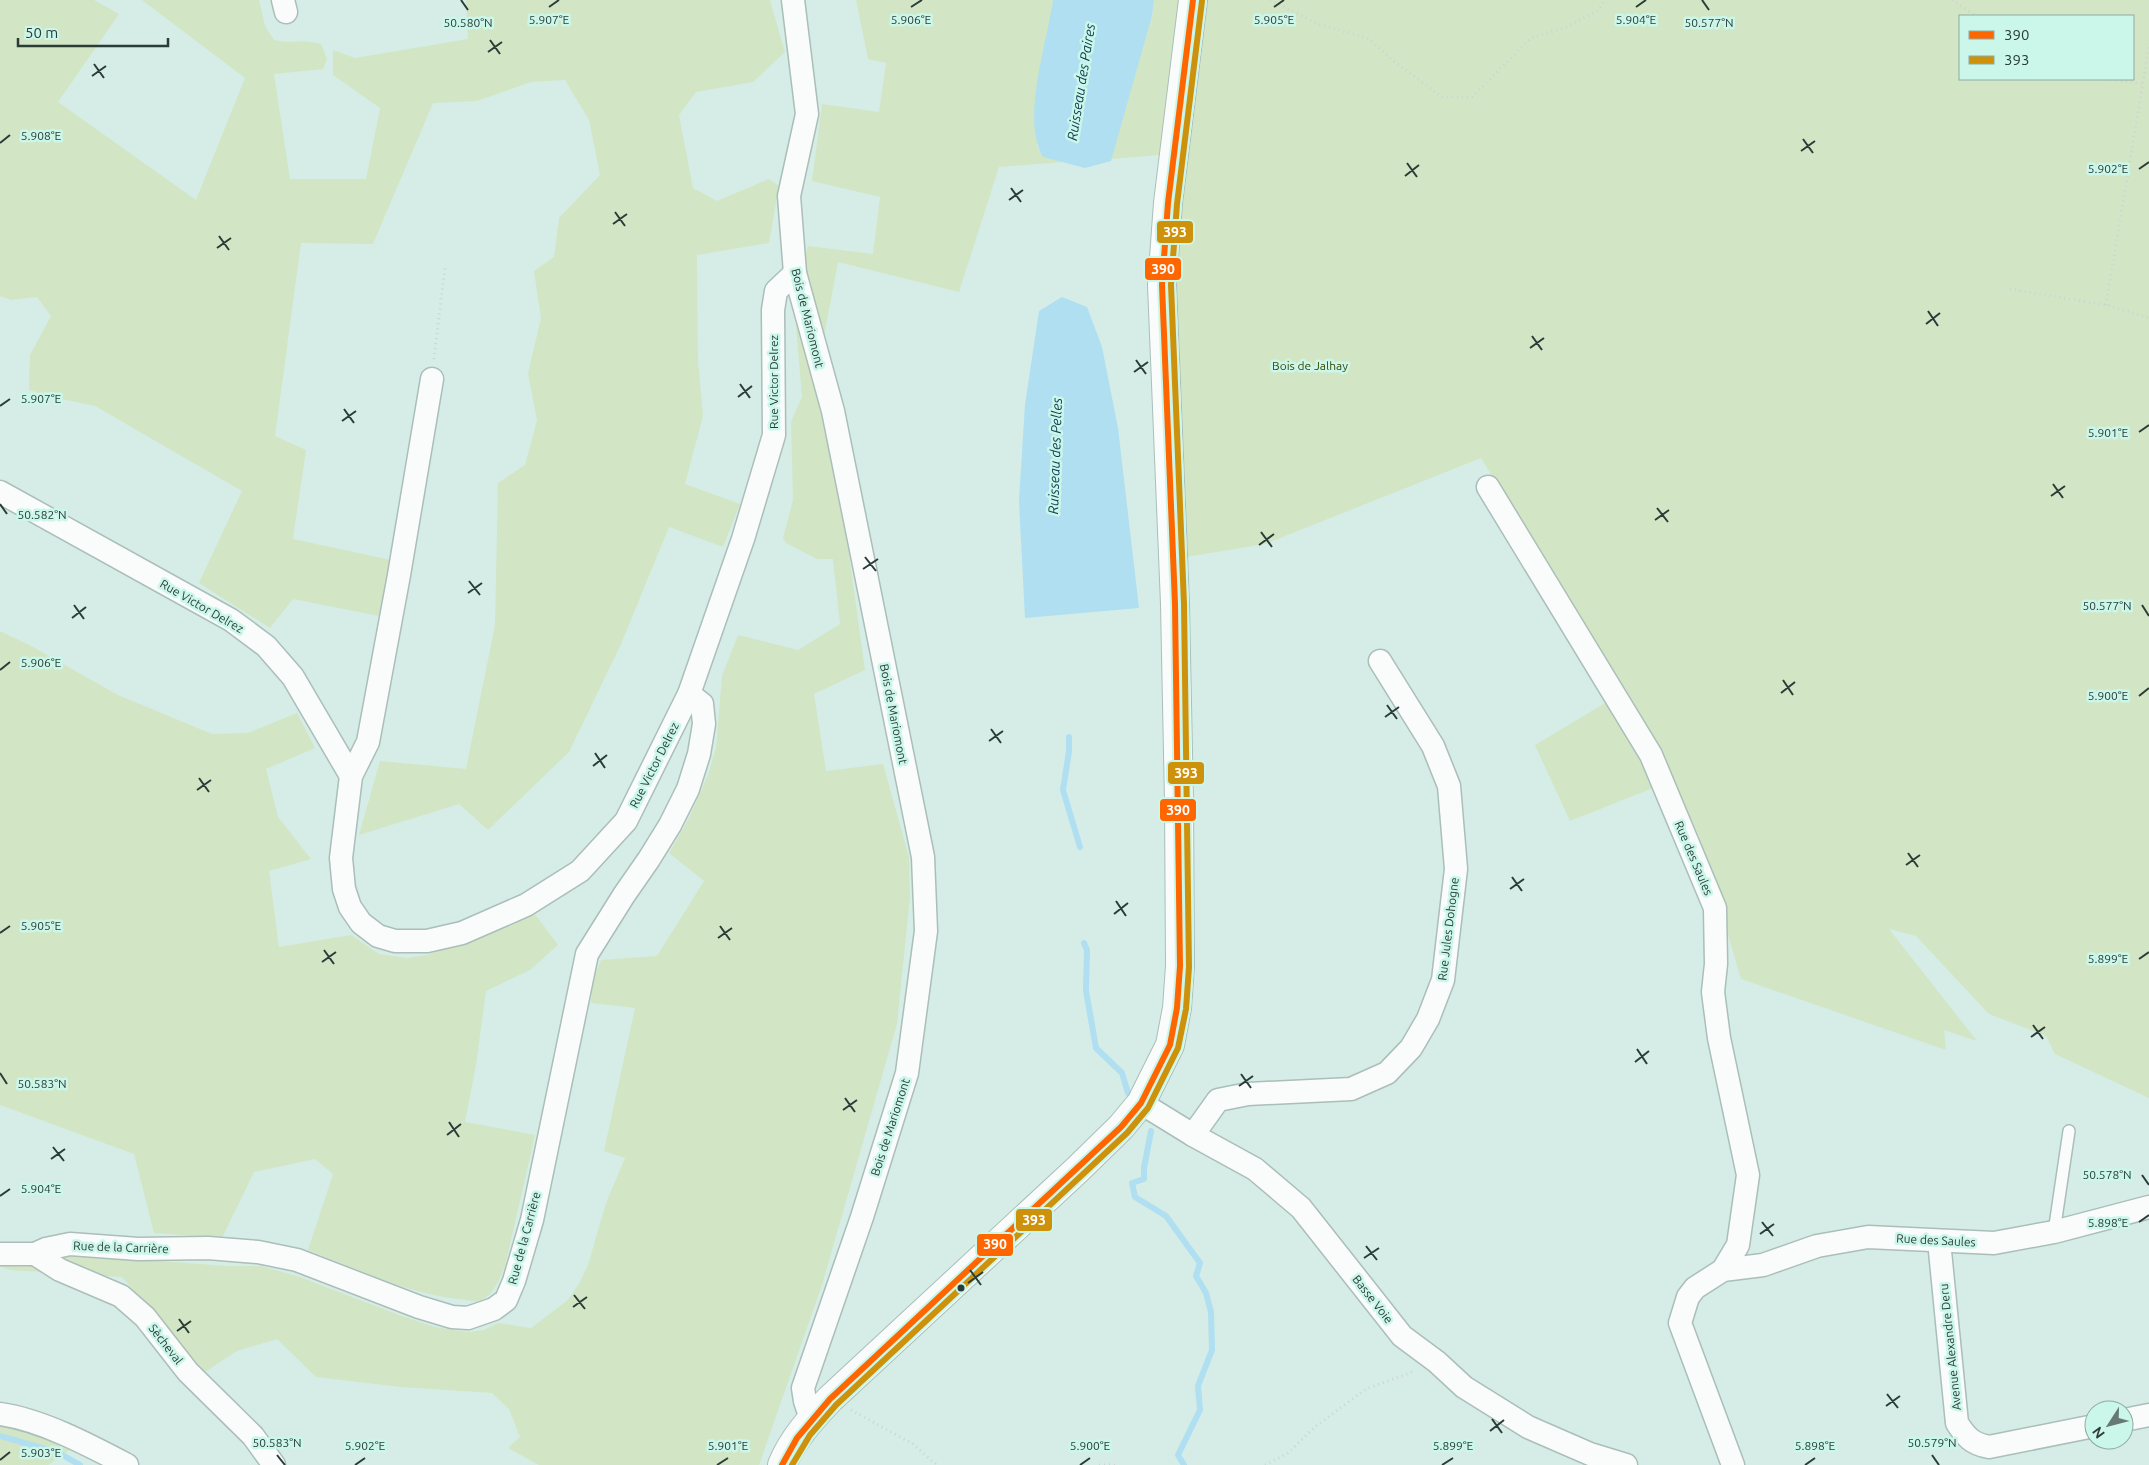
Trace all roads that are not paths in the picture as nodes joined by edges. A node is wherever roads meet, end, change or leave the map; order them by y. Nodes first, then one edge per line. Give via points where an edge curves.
1 (793, 0) edge
2 (1193, 0) edge
3 (795, 273) junction
4 (432, 379) road end
5 (1488, 487) dead end
6 (0, 492) edge
7 (1380, 661) dead end
8 (689, 694) junction
9 (351, 776) junction
10 (1141, 1103) junction
11 (2069, 1131) dead end
12 (1193, 1135) junction
13 (2149, 1206) edge
14 (2054, 1232) junction
15 (1940, 1241) junction
16 (0, 1254) edge
17 (35, 1254) junction
18 (1724, 1270) junction
19 (820, 1409) junction
20 (0, 1414) edge
21 (2149, 1414) edge
22 (2134, 1418) edge
23 (2084, 1428) edge
24 (126, 1465) edge
25 (274, 1465) edge
26 (782, 1465) edge
27 (1626, 1465) edge
28 (1733, 1465) edge

1 - 3 street, Bois de Mariomont via 807,114 789,196
2 - 10 main road via 1168,203 1162,285 1174,604 1180,966 1170,1045
3 - 8 street, Rue Victor Delrez via 776,291 773,310 774,435 743,539
3 - 19 street, Bois de Mariomont via 832,411 921,847 926,931 907,1073 803,1388 805,1402
4 - 9 street, Rue Victor Delrez via 368,742
5 - 18 street, Rue des Saules via 1651,755 1715,908 1715,1010 1748,1175 1738,1244
6 - 9 street, Rue Victor Delrez via 231,620 266,646 293,677
7 - 12 street, Rue Jules Dohogne via 1433,746 1449,786 1456,869 1443,980 1431,1011 1411,1048 1387,1073 1351,1089 1248,1094 1218,1100
8 - 9 street, Rue Victor Delrez via 626,821 580,871 526,905 462,933 427,941 395,941 378,936 361,923 350,907 344,889 341,858
8 - 17 street, Rue de la Carrière via 702,704 704,724 699,754 688,789 670,825 587,954 532,1220 506,1300 481,1314 468,1318 452,1317 297,1260 258,1252 70,1244
10 - 12 street, Basse Voie
10 - 19 main road via 1077,1170
11 - 14 lane
12 - 27 street, Basse Voie via 1255,1169 1301,1208 1402,1336 1464,1387 1528,1427 1590,1454
13 - 14 street, Rue des Saules
14 - 15 street, Rue des Saules via 1994,1243
15 - 18 street, Rue des Saules via 1868,1237 1817,1246 1763,1265
15 - 23 street, Avenue Alexandre Deru via 1957,1423 1966,1438 1989,1447
16 - 17 street, Rue de la Carrière
17 - 25 street, Sècheval via 60,1270 121,1296 145,1317 188,1372 253,1436
18 - 28 street, Rue des Saules via 1695,1288 1688,1297 1680,1323
19 - 26 main road
20 - 24 street via 84,1442
21 - 22 street

